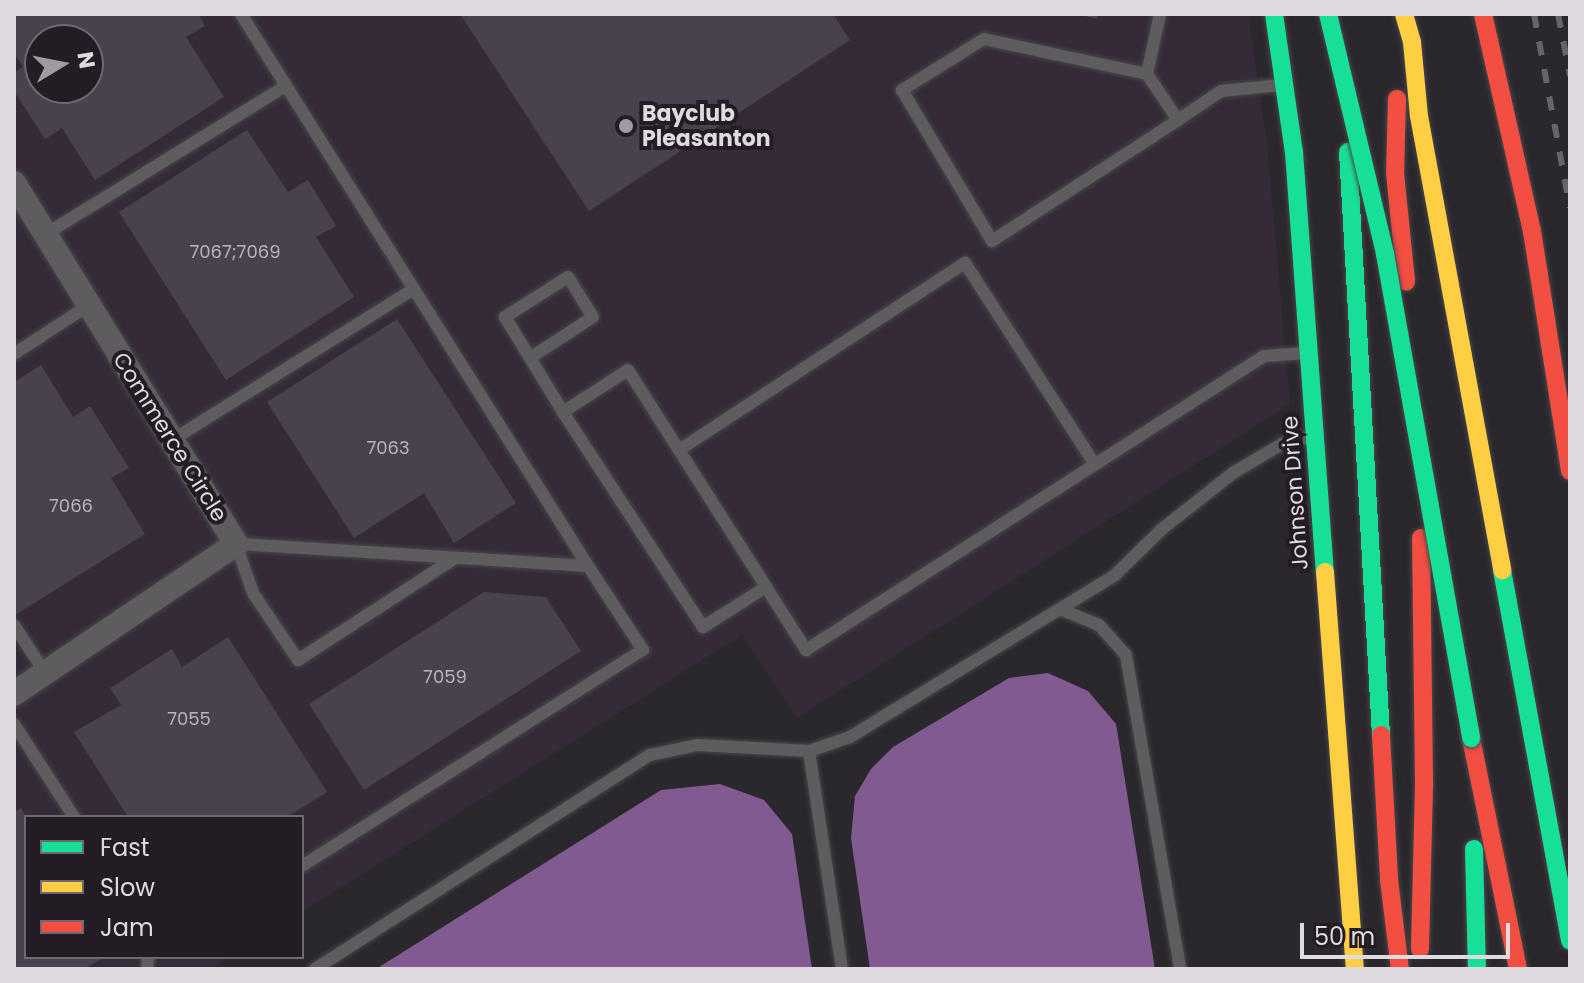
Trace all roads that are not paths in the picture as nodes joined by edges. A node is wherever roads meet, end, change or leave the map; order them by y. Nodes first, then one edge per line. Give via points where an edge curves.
1 (241, 14) edge
2 (1160, 14) edge
3 (1274, 14) edge
4 (1330, 14) edge
5 (1404, 14) edge
6 (1483, 14) edge
7 (1412, 42) junction
8 (1147, 74) junction
9 (1285, 85) junction
10 (286, 86) junction
11 (1178, 120) junction
12 (14, 183) edge
13 (46, 234) junction
14 (414, 289) junction
15 (89, 305) junction
16 (1310, 353) junction
17 (14, 354) edge
18 (530, 358) junction
19 (563, 412) junction
20 (1315, 436) junction
21 (172, 440) junction
22 (679, 450) junction
23 (1095, 465) junction
24 (1570, 471) edge
25 (236, 544) junction
26 (455, 558) junction
27 (588, 566) junction
28 (766, 587) junction
29 (1060, 609) junction
30 (14, 625) edge
31 (45, 673) junction
32 (14, 694) edge
33 (14, 724) edge
34 (1471, 738) junction
35 (809, 751) junction
36 (73, 815) edge
37 (304, 865) edge
38 (1570, 941) edge
39 (1476, 963) edge
40 (315, 969) edge
41 (842, 969) edge
42 (1180, 969) edge
43 (1355, 969) edge
44 (1400, 969) edge
45 (1419, 969) edge
46 (1518, 969) edge

1 - 10 lane
2 - 8 lane
3 - 9 main road, Johnson Drive
4 - 34 main road, bridge via 1385,254
4 - 44 main road via 1348,154 1389,880
5 - 7 main road
6 - 24 main road via 1532,231
7 - 38 main road via 1419,116
7 - 45 main road via 1395,108 1395,173 1425,618
8 - 11 lane
8 - 11 lane via 984,39 902,90 992,241
9 - 11 lane via 1221,91
9 - 16 main road, Johnson Drive
10 - 13 lane
10 - 14 lane
12 - 13 street, Commerce Circle
13 - 15 street, Commerce Circle
14 - 21 lane
14 - 27 lane
15 - 17 lane
15 - 21 street, Commerce Circle
16 - 20 main road, Johnson Drive
16 - 23 lane via 1264,356
18 - 18 lane via 505,317 568,277 593,317
18 - 19 lane
19 - 22 lane via 628,370
19 - 28 lane via 703,627
20 - 29 lane via 1287,441 1233,473 1162,529 1114,576
20 - 43 main road, Johnson Drive
21 - 25 street, Commerce Circle
22 - 23 lane via 965,263
22 - 28 lane
23 - 28 lane via 806,650
25 - 26 lane
25 - 26 lane via 253,593 298,660
25 - 31 street, Commerce Circle
26 - 27 lane
27 - 37 lane via 643,650
29 - 35 lane via 850,737
29 - 42 lane via 1099,625 1126,655
30 - 31 lane
31 - 32 street, Commerce Circle
33 - 36 lane
34 - 39 main road
34 - 46 main road
35 - 40 lane via 698,745 650,755
35 - 41 lane

